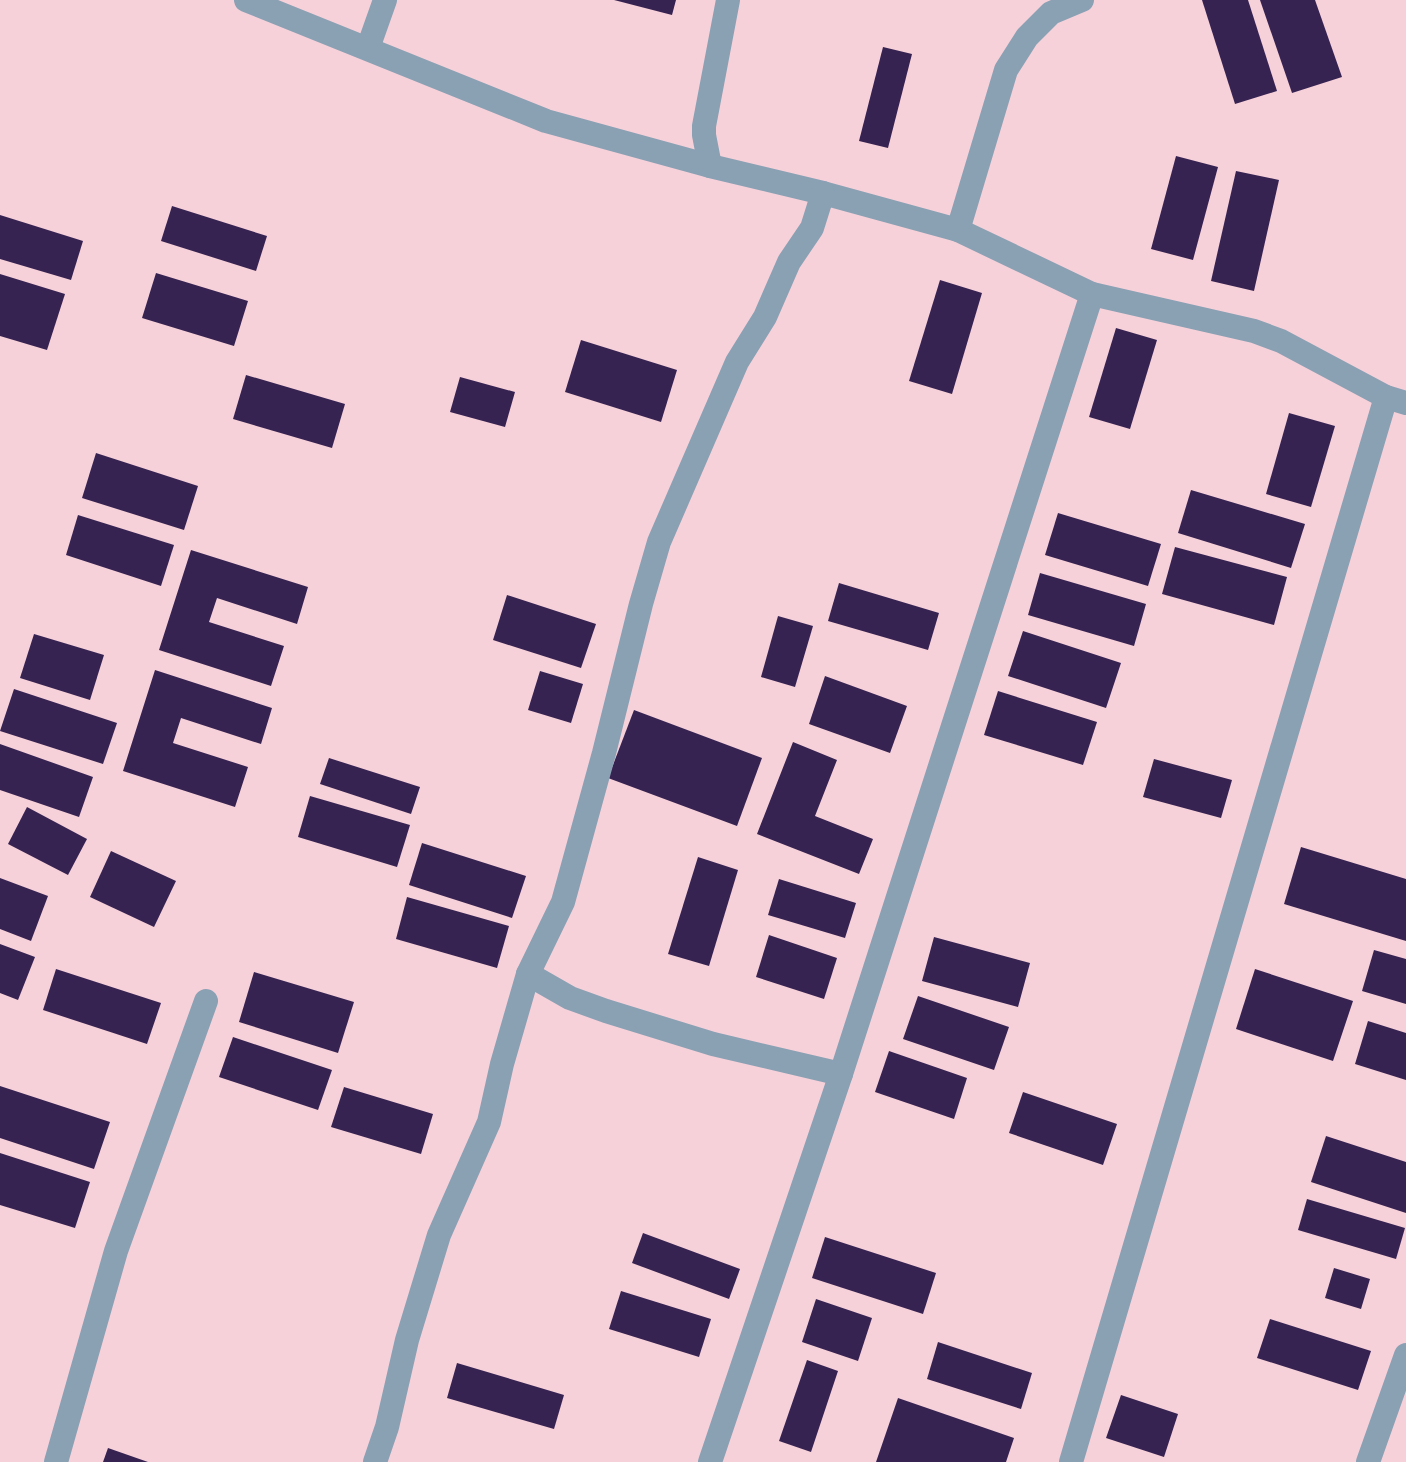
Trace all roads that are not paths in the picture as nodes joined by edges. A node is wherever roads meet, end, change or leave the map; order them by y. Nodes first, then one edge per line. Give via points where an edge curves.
1 (246, 0) edge
2 (385, 0) edge
3 (728, 0) edge
4 (1082, 0) edge
5 (368, 48) junction
6 (710, 166) junction
7 (823, 193) junction
8 (958, 230) junction
9 (1092, 294) junction
10 (1396, 400) edge
11 (528, 974) junction
12 (206, 1001) dead end
13 (841, 1074) junction
14 (1406, 1355) edge
15 (56, 1462) edge
16 (375, 1462) edge
17 (710, 1462) edge
18 (1071, 1462) edge
19 (1368, 1462) edge

1 - 5 street
2 - 5 street
3 - 6 street via 704,126
4 - 8 street via 1051,13 1027,37 1005,70
5 - 6 street via 546,121
6 - 7 street
7 - 8 street
7 - 11 street via 812,228 789,262 765,317 738,362 659,543 563,902
8 - 9 street
9 - 10 street via 1254,331
9 - 13 street
10 - 18 street
11 - 13 street via 570,998 606,1011 713,1044
11 - 16 street via 489,1122 440,1235
12 - 15 street via 116,1251
13 - 17 street
14 - 19 street

